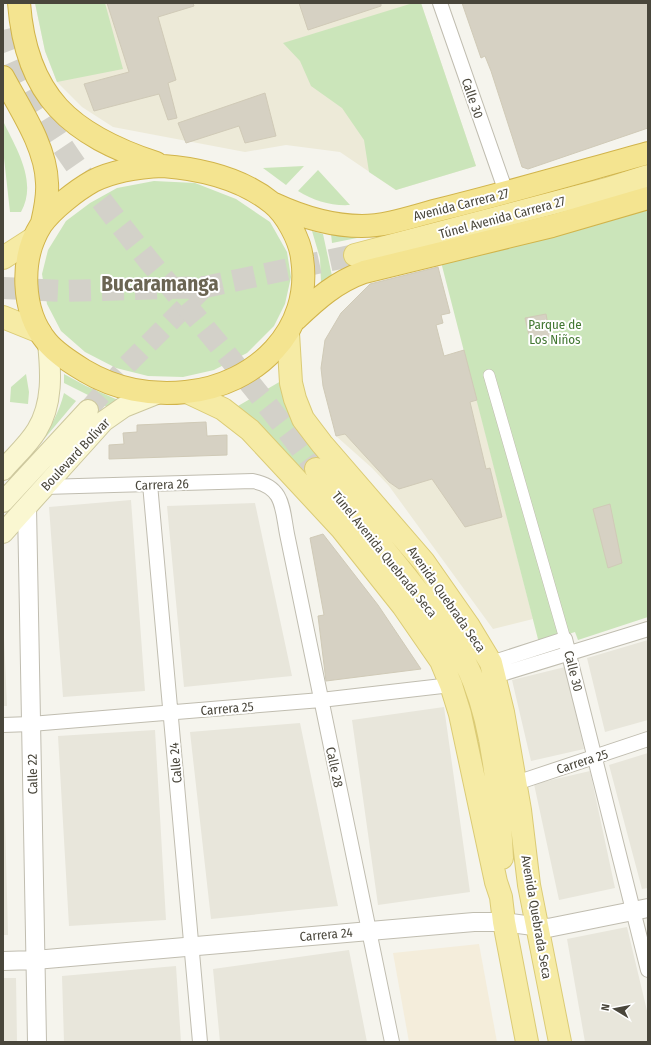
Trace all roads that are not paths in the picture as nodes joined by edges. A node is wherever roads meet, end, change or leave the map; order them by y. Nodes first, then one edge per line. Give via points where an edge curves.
1 (19, 3) edge
2 (440, 3) edge
3 (3, 77) edge
4 (648, 153) edge
5 (163, 166) junction
6 (648, 176) edge
7 (506, 192) junction
8 (648, 198) edge
9 (273, 204) junction
10 (38, 231) junction
11 (355, 255) tunnel mouth
12 (3, 258) edge
13 (3, 317) edge
14 (292, 326) junction
15 (44, 338) junction
16 (489, 375) dead end
17 (187, 392) junction
18 (159, 393) junction
19 (88, 410) tunnel mouth
20 (316, 469) tunnel mouth
21 (3, 470) edge
22 (150, 484) junction
23 (44, 487) junction
24 (277, 493) joint
25 (3, 502) edge
26 (26, 507) junction
27 (3, 533) edge
28 (648, 628) edge
29 (567, 646) junction
30 (493, 670) junction
31 (451, 685) junction
32 (321, 700) junction
33 (170, 712) junction
34 (31, 724) junction
35 (3, 725) edge
36 (648, 739) edge
37 (595, 756) junction
38 (516, 783) junction
39 (501, 897) junction
40 (641, 909) edge
41 (504, 922) junction
42 (537, 928) junction
43 (369, 930) junction
44 (191, 946) junction
45 (35, 960) junction
46 (3, 961) edge
47 (648, 970) edge
48 (37, 1042) edge
49 (200, 1042) edge
50 (392, 1042) edge
51 (527, 1042) edge
52 (560, 1042) edge

1 - 5 highway via 20,23 36,75 47,95 61,112 92,136 110,146
2 - 7 street, Calle 30
3 - 10 highway via 33,134 45,168 47,182
4 - 7 highway, Avenida Carrera 27
5 - 9 highway via 217,175 246,186
5 - 10 highway via 117,172 95,180 77,191
6 - 11 main road, Túnel Avenida Carrera 27
7 - 9 highway, Avenida Carrera 27 via 394,221 364,226 318,220 295,214
8 - 14 highway via 552,226 364,272 328,290
9 - 14 highway via 293,230 301,250 305,273 303,297
10 - 12 main road
10 - 15 highway via 28,255 27,290 32,312
13 - 15 main road
14 - 17 highway via 266,358 249,370 215,386
14 - 30 main road, Avenida Quebrada Seca via 291,383 303,419 424,562 468,625
15 - 18 highway via 100,380 133,390
15 - 21 main road via 50,366 49,398 43,419 31,439
16 - 29 street, Calle 30
17 - 18 highway
17 - 31 main road via 223,409 250,430 341,528 403,606 441,661
18 - 23 main road, Boulevard Bolívar via 111,415
19 - 25 main road
20 - 39 main road, Túnel Avenida Quebrada Seca via 397,564 432,611 474,682 483,713 497,789 502,856
22 - 23 street, Carrera 26
22 - 24 street, Carrera 26 via 253,481 270,486
22 - 33 street, Calle 24
23 - 26 main road, Boulevard Bolívar
24 - 32 street, Calle 28
26 - 27 main road, Boulevard Bolívar
26 - 34 street, Calle 22
28 - 29 street
29 - 30 street
29 - 37 street, Calle 30
30 - 38 main road, Avenida Quebrada Seca via 500,692
31 - 32 street, Carrera 25
31 - 39 main road
32 - 33 street, Carrera 25
32 - 43 street, Calle 28
33 - 34 street, Carrera 25
33 - 44 street, Calle 24
34 - 35 street, Carrera 25
34 - 45 street, Calle 22
36 - 37 street, Carrera 25
37 - 38 street, Carrera 25
37 - 40 street, Calle 30
38 - 42 main road, Avenida Quebrada Seca
39 - 41 main road
40 - 42 street, Carrera 24 via 556,927
40 - 47 street, Calle 30
41 - 42 street, Carrera 24
41 - 43 street, Carrera 24
41 - 51 main road
42 - 52 main road, Avenida Quebrada Seca
43 - 44 street, Carrera 24
43 - 50 street, Calle 28
44 - 45 street, Carrera 24
44 - 49 street, Calle 24
45 - 46 street, Carrera 24
45 - 48 street, Calle 22

